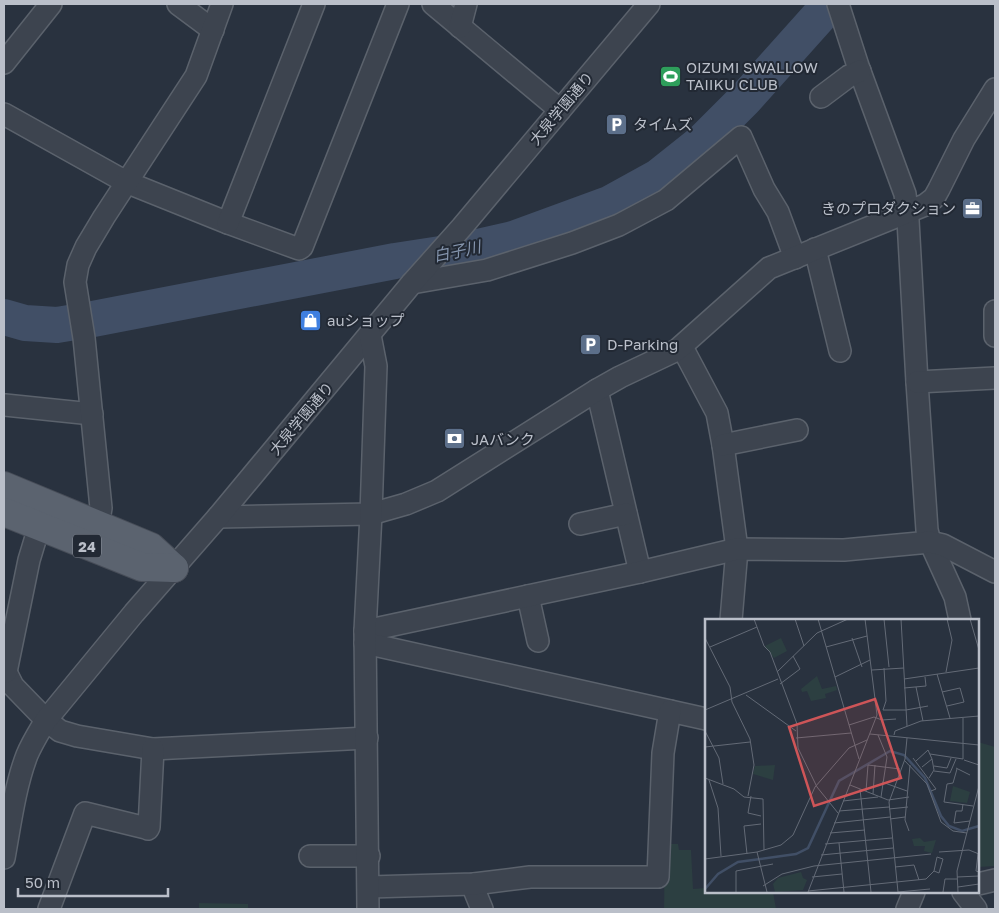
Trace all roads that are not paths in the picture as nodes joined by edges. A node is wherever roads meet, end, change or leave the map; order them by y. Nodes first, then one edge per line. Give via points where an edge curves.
1 (51, 4) edge
2 (178, 4) edge
3 (222, 4) edge
4 (314, 4) edge
5 (398, 4) edge
6 (433, 4) edge
7 (466, 4) edge
8 (649, 4) edge
9 (839, 9) edge
10 (460, 27) junction
11 (213, 30) junction
12 (4, 63) edge
13 (860, 71) junction
14 (995, 89) edge
15 (820, 97) dead end
16 (560, 110) junction
17 (4, 114) edge
18 (126, 182) junction
19 (908, 211) junction
20 (228, 223) junction
21 (815, 249) junction
22 (795, 258) junction
23 (416, 280) junction
24 (995, 311) edge
25 (370, 335) junction
26 (995, 336) edge
27 (682, 347) junction
28 (840, 351) dead end
29 (995, 378) edge
30 (917, 382) junction
31 (597, 390) junction
32 (5, 405) dead end
33 (92, 414) junction
34 (797, 430) dead end
35 (723, 445) junction
36 (4, 486) edge
37 (4, 512) edge
38 (371, 514) junction
39 (626, 514) junction
40 (218, 517) junction
41 (580, 524) dead end
42 (98, 526) junction
43 (38, 527) junction
44 (930, 542) junction
45 (737, 549) junction
46 (174, 568) junction
47 (640, 572) junction
48 (995, 572) edge
49 (528, 596) junction
50 (731, 619) edge
51 (960, 619) edge
52 (365, 637) junction
53 (538, 641) dead end
54 (5, 671) edge
55 (670, 711) junction
56 (46, 720) junction
57 (705, 720) edge
58 (367, 738) junction
59 (153, 749) junction
60 (10, 792) edge
61 (310, 856) dead end
62 (368, 856) junction
63 (4, 858) edge
64 (995, 880) edge
65 (474, 884) junction
66 (979, 884) edge
67 (369, 887) junction
68 (914, 893) edge
69 (963, 893) edge
70 (49, 909) edge
71 (368, 909) edge
72 (482, 909) edge
73 (907, 909) edge
74 (976, 909) edge

1 - 12 street
2 - 11 street
3 - 11 street
4 - 20 street
5 - 20 street via 302,247 295,248
6 - 10 street
7 - 10 street
8 - 16 street, 大泉学園通り
9 - 13 street
10 - 16 street
11 - 18 street via 196,76
13 - 15 street
13 - 19 street via 905,194
14 - 19 street via 964,139 934,198
16 - 23 street, 大泉学園通り
17 - 18 street
18 - 20 street
18 - 33 street via 86,247 75,282
19 - 21 street
19 - 30 street
21 - 22 street
21 - 28 street
22 - 23 street via 778,212 764,189 741,136 666,200 619,225 487,270
22 - 27 street via 769,268
23 - 25 street, 大泉学園通り
24 - 26 street
25 - 38 street via 376,366
25 - 40 street, 大泉学園通り
27 - 31 street
27 - 35 street via 717,413
29 - 30 street
30 - 44 street
31 - 38 street via 437,491
31 - 39 street
32 - 33 street
33 - 42 street via 101,508
34 - 35 street
35 - 45 street
36 - 42 main road, 24
37 - 43 main road, 24
38 - 40 street
38 - 52 street
39 - 41 street
39 - 47 street
40 - 46 street, 大泉学園通り
42 - 46 main road, 24 via 151,547
43 - 46 main road, 24 via 142,567
43 - 54 street
44 - 45 street via 844,550
44 - 48 street via 943,545
44 - 51 street via 955,597
45 - 47 street
45 - 50 street
46 - 56 street, 大泉学園通り
47 - 49 street
49 - 52 street
49 - 53 street
52 - 55 street
52 - 58 street
54 - 56 street via 13,686
55 - 57 street
55 - 65 street via 663,753 658,877 530,877
56 - 59 street via 60,732
56 - 60 street, 大泉学園通り
58 - 59 street
58 - 62 street
59 - 70 street via 150,827 85,813
60 - 63 street, 大泉学園通り
61 - 62 street
62 - 67 street
64 - 66 street
65 - 67 street
65 - 72 street
67 - 71 street
68 - 73 street
69 - 74 street

